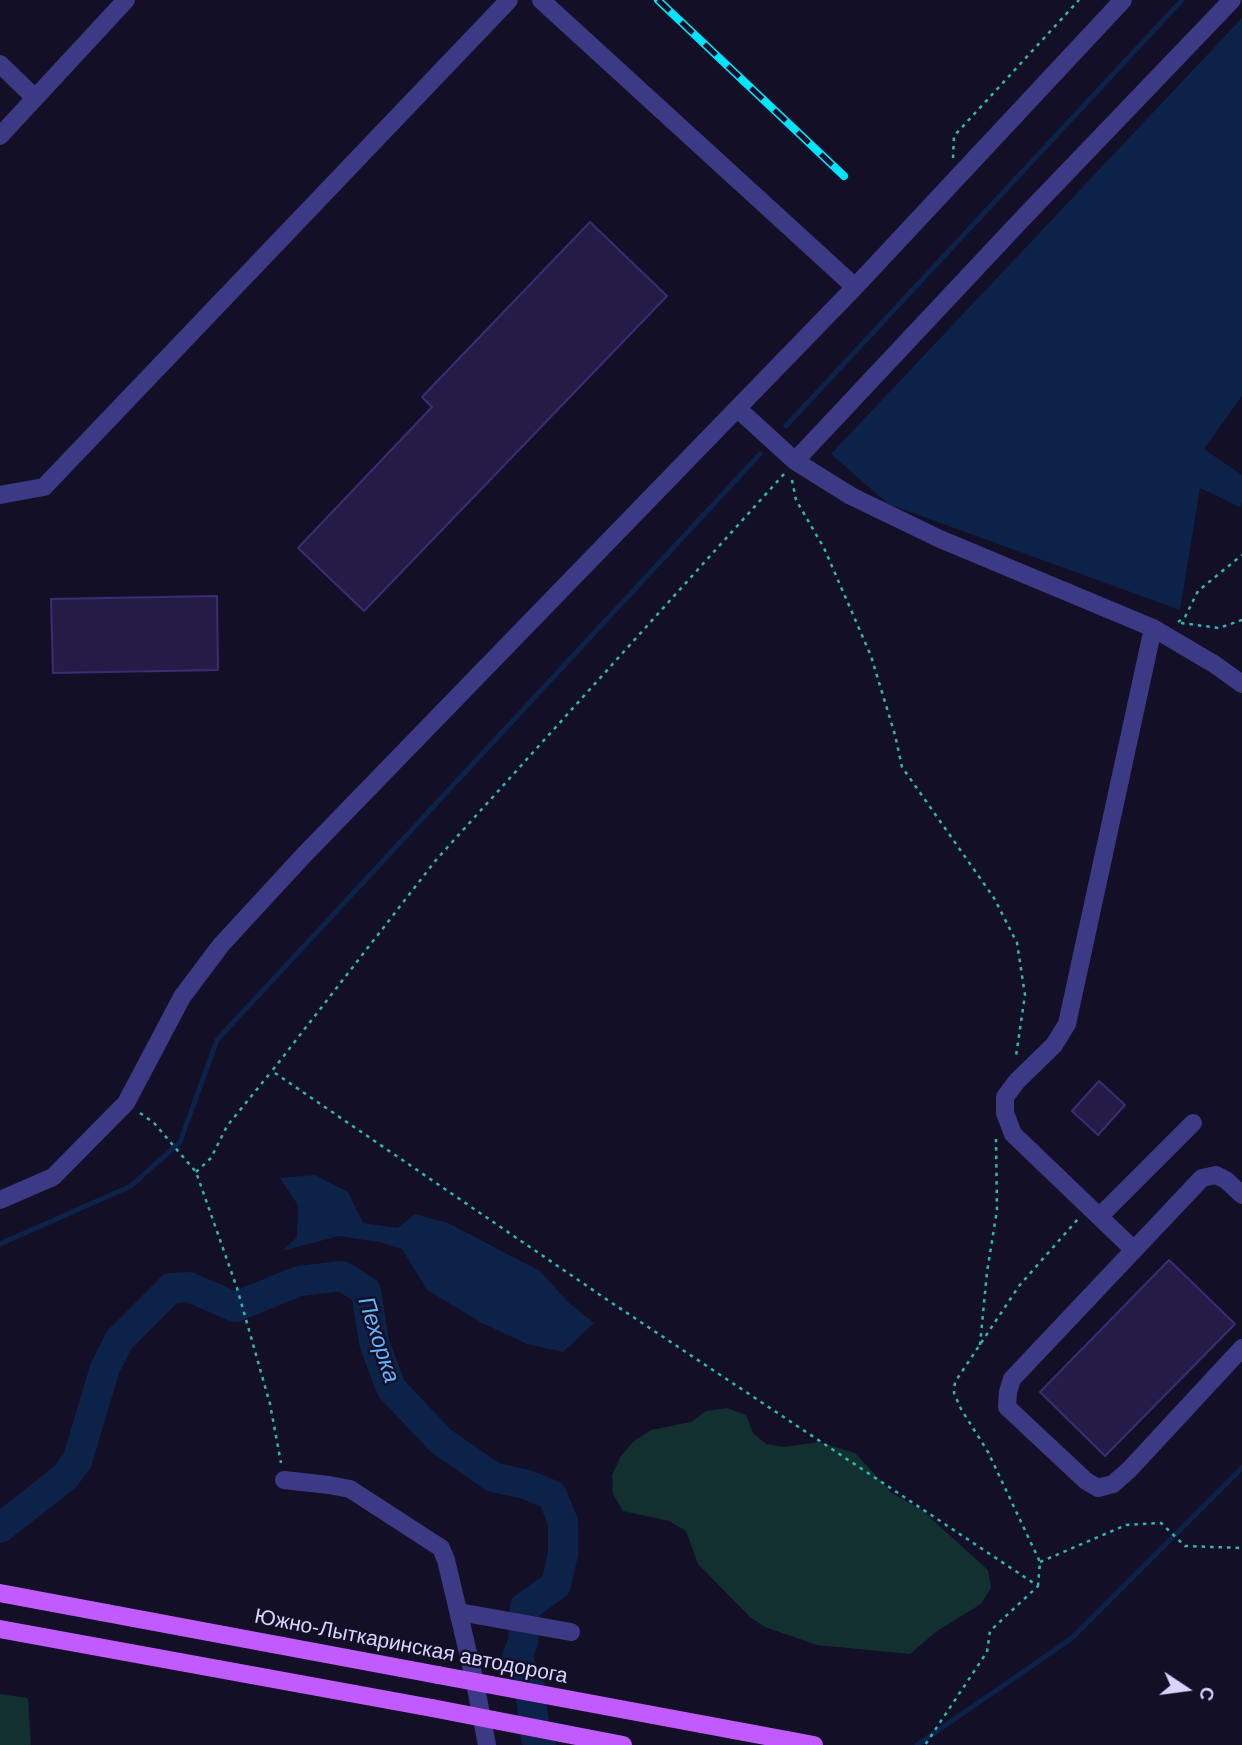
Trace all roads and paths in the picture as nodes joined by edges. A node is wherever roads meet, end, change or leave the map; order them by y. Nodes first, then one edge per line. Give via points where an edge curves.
1 (126, 0) edge
2 (509, 0) edge
3 (541, 0) edge
4 (1079, 0) edge
5 (1123, 0) edge
6 (1233, 0) edge
7 (0, 64) edge
8 (35, 98) junction
9 (0, 136) edge
10 (953, 167) dead end
11 (855, 288) junction
12 (738, 409) junction
13 (792, 464) junction
14 (0, 495) edge
15 (1242, 555) edge
16 (1242, 620) edge
17 (1153, 628) junction
18 (1242, 684) edge
19 (1015, 1060) dead end
20 (272, 1071) junction
21 (1193, 1122) dead end
22 (154, 1123) dead end
23 (994, 1133) dead end
24 (196, 1172) junction
25 (1242, 1195) edge
26 (0, 1200) edge
27 (1100, 1216) junction
28 (1133, 1249) junction
29 (980, 1345) dead end
30 (1242, 1348) edge
31 (284, 1480) joint
32 (1242, 1548) edge
33 (1040, 1562) dead end
34 (0, 1593) edge
35 (459, 1612) junction
36 (0, 1629) edge
37 (571, 1632) dead end
38 (487, 1745) edge
39 (623, 1745) edge
40 (814, 1745) edge
41 (925, 1745) edge

1 - 8 street
2 - 14 street via 44,487
3 - 11 street
4 - 10 path via 954,136
5 - 11 street
6 - 13 street
7 - 8 street
8 - 9 street
11 - 12 street
12 - 13 street
12 - 26 street via 221,945 182,997 126,1103 53,1177
13 - 17 street via 902,521
13 - 19 path via 796,500 824,548 871,656 902,767 994,898 1017,943 1025,995
13 - 20 path via 436,860
15 - 16 path via 1198,591 1177,623 1219,628
17 - 18 street
17 - 27 street via 1066,1024 1054,1045 1005,1097 1013,1134
20 - 24 path via 227,1126 211,1158
20 - 41 path via 1038,1586 990,1632 988,1652
21 - 27 street
22 - 24 path
23 - 29 path via 997,1210
24 - 31 path via 271,1404
25 - 28 street via 1216,1175 1202,1178
27 - 28 street
28 - 30 street via 1012,1379 1008,1392 1007,1407 1086,1481 1098,1488 1113,1484
31 - 35 street via 350,1489 441,1548
32 - 33 path via 1185,1546 1161,1524 1126,1525
34 - 40 main road, Южно-Лыткаринская автодорога, bridge
35 - 37 street
35 - 38 street
36 - 39 main road, bridge

